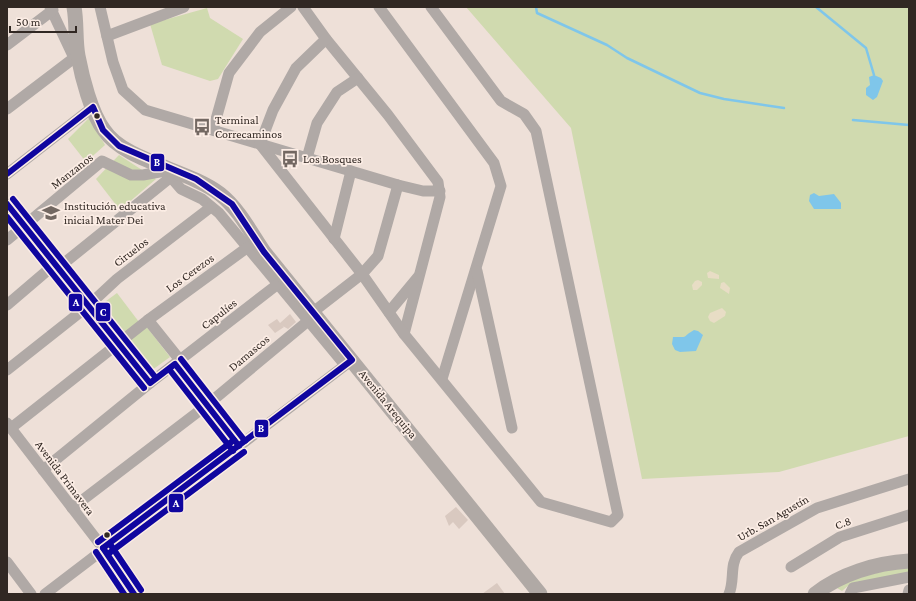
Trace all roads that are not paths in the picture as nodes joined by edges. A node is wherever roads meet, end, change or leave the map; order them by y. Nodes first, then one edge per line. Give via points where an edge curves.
1 (74, 7) edge
2 (100, 7) edge
3 (184, 7) edge
4 (291, 7) edge
5 (303, 7) edge
6 (379, 7) edge
7 (431, 7) edge
8 (51, 8) edge
9 (106, 36) junction
10 (326, 39) junction
11 (7, 45) edge
12 (76, 56) junction
13 (358, 78) junction
14 (93, 107) junction
15 (7, 109) edge
16 (213, 130) junction
17 (260, 144) junction
18 (307, 158) junction
19 (165, 171) junction
20 (351, 171) junction
21 (7, 174) edge
22 (398, 185) junction
23 (440, 191) junction
24 (7, 204) edge
25 (211, 207) junction
26 (25, 226) junction
27 (334, 239) junction
28 (7, 240) edge
29 (248, 247) junction
30 (57, 266) junction
31 (477, 270) junction
32 (362, 274) junction
33 (420, 275) junction
34 (278, 284) junction
35 (7, 305) edge
36 (88, 306) junction
37 (389, 312) junction
38 (311, 317) junction
39 (148, 320) junction
40 (404, 334) junction
41 (119, 344) junction
42 (178, 362) junction
43 (349, 362) junction
44 (7, 370) edge
45 (442, 379) junction
46 (150, 383) junction
47 (207, 405) junction
48 (9, 425) edge
49 (512, 428) dead end
50 (238, 446) junction
51 (43, 470) junction
52 (909, 479) edge
53 (72, 508) junction
54 (909, 515) edge
55 (103, 548) junction
56 (905, 560) edge
57 (7, 562) edge
58 (791, 567) dead end
59 (909, 578) edge
60 (909, 590) edge
61 (31, 594) edge
62 (45, 594) edge
63 (134, 594) edge
64 (540, 594) edge
65 (729, 594) edge
66 (815, 594) edge
67 (850, 594) edge
68 (908, 594) edge

1 - 12 street, Avenida Arequipa
2 - 9 street
3 - 9 street
4 - 16 street via 260,32 229,73
5 - 10 street
6 - 31 street via 494,163 501,186
7 - 45 street via 501,101 524,114 536,131 618,515 611,522 541,502
8 - 11 street
8 - 12 street
9 - 16 street via 124,90 145,110
10 - 13 street
10 - 17 street via 296,68 273,110
12 - 14 street, Avenida Arequipa
12 - 15 street
13 - 18 street via 337,92 317,123
13 - 23 street via 438,182
14 - 19 street, Avenida Arequipa via 103,130 118,146
14 - 21 street
16 - 17 street
17 - 18 street
17 - 27 street
18 - 20 street
19 - 25 street via 181,190 202,199
19 - 26 street, Manzanos via 131,175 102,161
19 - 30 street
19 - 38 street, Avenida Arequipa via 196,179 232,204
20 - 22 street
20 - 27 street
22 - 23 street via 423,192
22 - 32 street, Damascos via 378,256
23 - 33 street
24 - 26 street
25 - 29 street
25 - 36 street, Ciruelos via 117,279
26 - 28 street, Manzanos
26 - 30 street
27 - 32 street
29 - 34 street
29 - 39 street, Los Cerezos
30 - 35 street
30 - 36 street
31 - 45 street
31 - 49 street
32 - 37 street
32 - 38 street, Damascos
33 - 37 street
33 - 40 street
34 - 38 street
34 - 42 street, Capulíes
36 - 41 street
36 - 44 street, Ciruelos
37 - 40 street
38 - 43 street, Avenida Arequipa
38 - 47 street, Damascos
39 - 41 street, Los Cerezos
39 - 42 street
40 - 45 street
41 - 46 street
41 - 48 street, Los Cerezos
42 - 46 street, Capulíes
42 - 47 street
43 - 50 street
43 - 64 street, Avenida Arequipa
46 - 51 street, Capulíes
47 - 50 street
47 - 53 street, Damascos
48 - 51 street, Avenida Primavera
50 - 55 street
51 - 53 street, Avenida Primavera
52 - 65 street, Urb. San Agustín via 817,508 739,552 732,563
53 - 55 street, Avenida Primavera
54 - 58 street, C.8 via 840,537
55 - 62 street
55 - 63 street, Avenida Primavera
56 - 66 street via 853,572 827,584
57 - 61 street
59 - 67 street via 852,588
60 - 68 street

